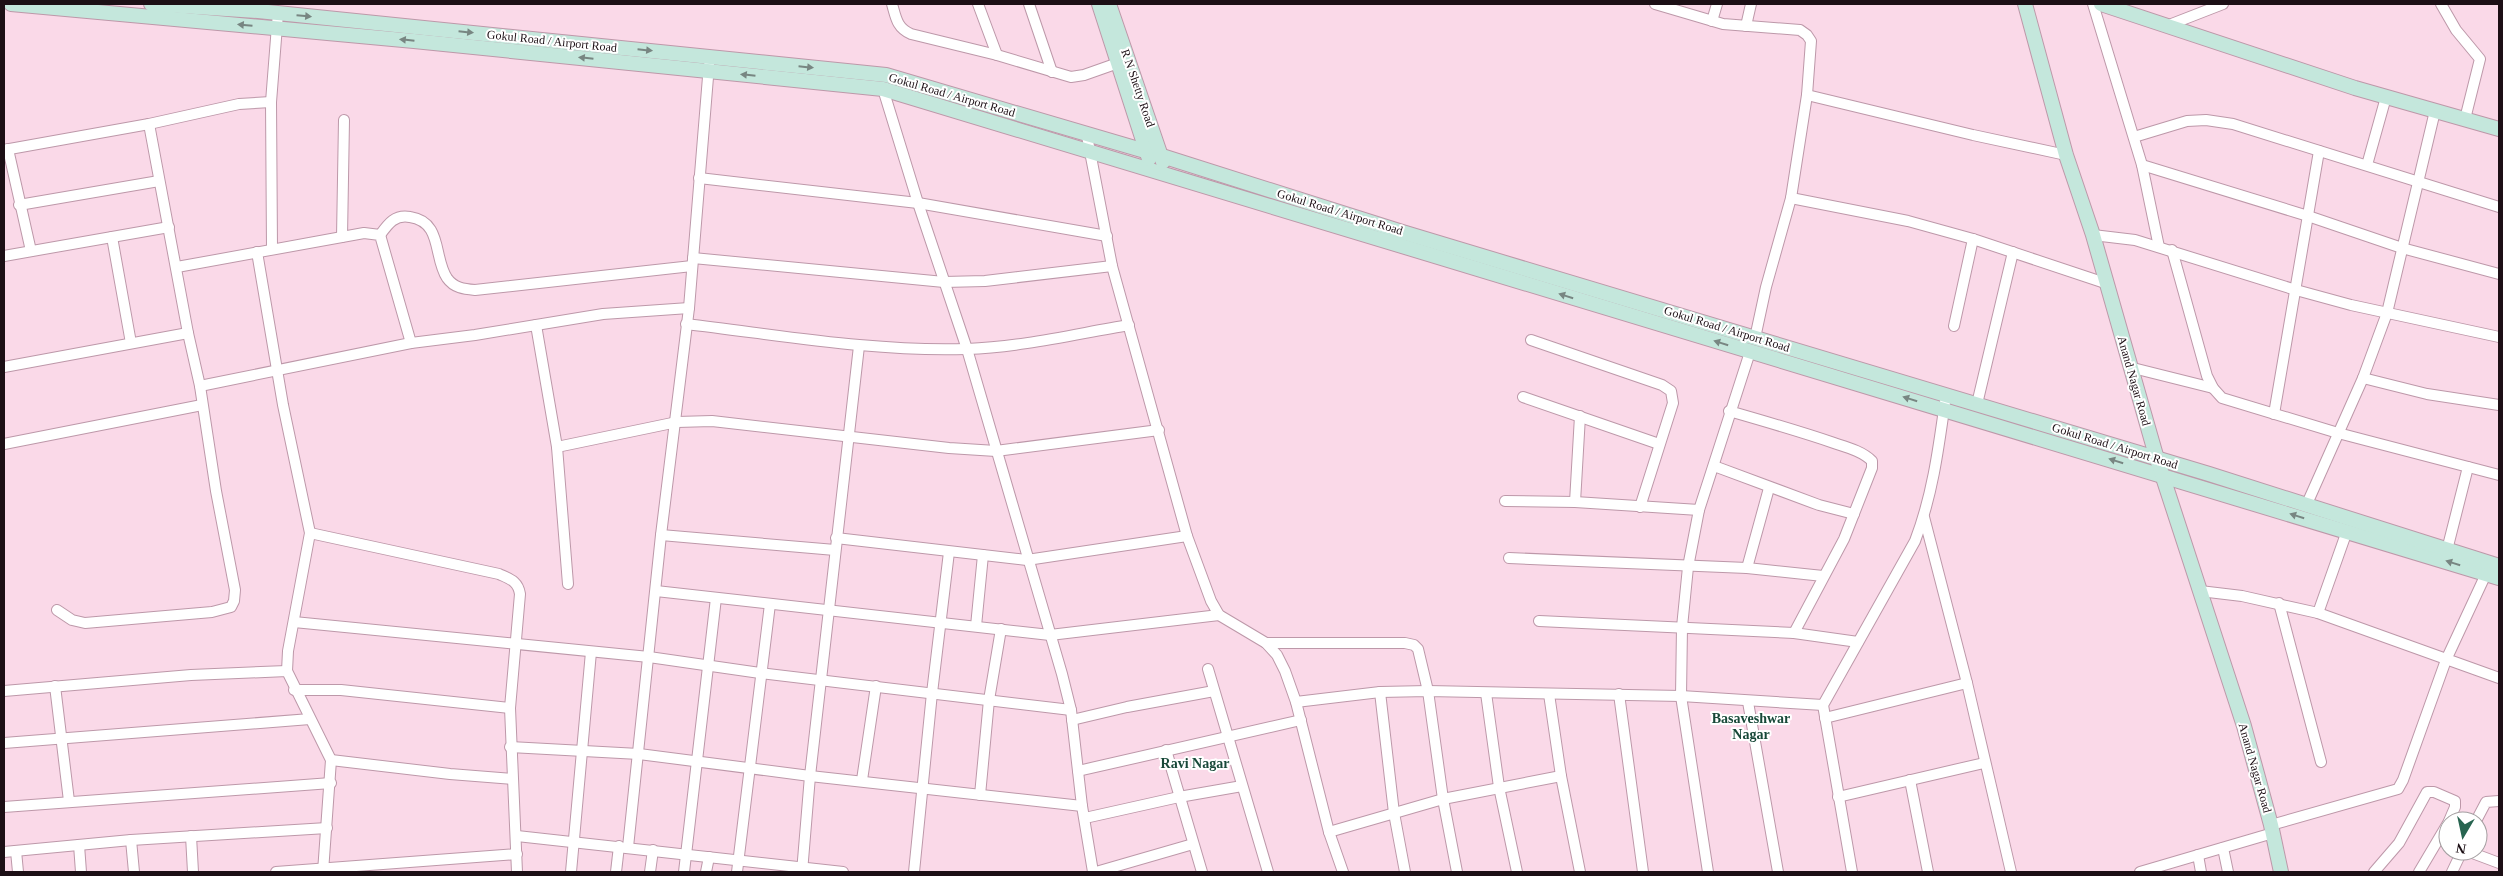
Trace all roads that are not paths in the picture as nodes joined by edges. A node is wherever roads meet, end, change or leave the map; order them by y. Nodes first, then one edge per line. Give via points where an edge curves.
1 (12, 4) edge
2 (151, 4) edge
3 (892, 4) edge
4 (978, 4) edge
5 (1029, 4) edge
6 (1099, 4) edge
7 (1109, 4) edge
8 (1655, 4) edge
9 (1716, 4) edge
10 (1752, 4) edge
11 (2025, 4) edge
12 (2093, 4) edge
13 (2100, 4) edge
14 (2223, 4) edge
15 (2441, 4) edge
16 (217, 12) edge
17 (278, 13) junction
18 (1712, 22) junction
19 (2169, 25) junction
20 (1746, 26) junction
21 (276, 28) junction
22 (997, 55) junction
23 (711, 56) junction
24 (708, 70) junction
25 (1125, 70) junction
26 (1052, 72) junction
27 (883, 89) junction
28 (1807, 95) junction
29 (2386, 97) junction
30 (271, 102) junction
31 (2435, 111) junction
32 (2465, 119) junction
33 (344, 120) dead end
34 (149, 124) junction
35 (2499, 129) edge
36 (1087, 136) junction
37 (2134, 137) junction
38 (6, 150) edge
39 (2319, 150) junction
40 (1090, 151) junction
41 (1147, 152) junction
42 (2066, 155) junction
43 (1162, 156) junction
44 (2367, 165) junction
45 (2142, 166) junction
46 (1151, 169) junction
47 (1165, 174) junction
48 (699, 178) junction
49 (159, 181) junction
50 (2419, 181) junction
51 (1791, 198) junction
52 (918, 203) junction
53 (19, 205) junction
54 (2499, 207) edge
55 (2308, 216) junction
56 (168, 227) junction
57 (380, 235) junction
58 (1107, 236) junction
59 (2093, 236) junction
60 (112, 237) junction
61 (342, 237) junction
62 (1973, 239) junction
63 (2159, 246) junction
64 (2402, 248) junction
65 (272, 249) junction
66 (2172, 250) junction
67 (31, 251) junction
68 (257, 252) junction
69 (2013, 252) junction
70 (4, 256) edge
71 (692, 262) junction
72 (1112, 266) junction
73 (177, 267) junction
74 (2499, 274) edge
75 (944, 282) junction
76 (2105, 283) junction
77 (2296, 290) junction
78 (689, 308) junction
79 (2387, 313) junction
80 (686, 324) junction
81 (536, 325) junction
82 (1129, 325) junction
83 (1954, 326) dead end
84 (188, 334) junction
85 (2499, 337) edge
86 (1755, 338) junction
87 (1531, 340) dead end
88 (411, 343) junction
89 (131, 344) junction
90 (858, 346) junction
91 (968, 349) junction
92 (1750, 352) junction
93 (2130, 366) junction
94 (4, 367) edge
95 (277, 370) junction
96 (2363, 378) junction
97 (200, 386) junction
98 (2213, 388) junction
99 (1523, 397) dead end
100 (1945, 402) junction
101 (1977, 404) junction
102 (2499, 405) edge
103 (202, 406) junction
104 (1729, 411) junction
105 (2274, 414) junction
106 (1580, 416) junction
107 (677, 422) junction
108 (1159, 430) junction
109 (2338, 434) junction
110 (849, 436) junction
111 (4, 444) edge
112 (1659, 444) junction
113 (557, 447) junction
114 (996, 451) junction
115 (2157, 459) junction
116 (1714, 466) junction
117 (2468, 467) junction
118 (2499, 475) edge
119 (2163, 476) junction
120 (1770, 488) junction
121 (1505, 501) dead end
122 (1575, 502) junction
123 (2306, 506) junction
124 (1640, 507) junction
125 (1699, 510) junction
126 (1854, 514) junction
127 (1924, 517) junction
128 (2348, 531) junction
129 (310, 533) junction
130 (661, 535) junction
131 (1188, 536) junction
132 (836, 538) junction
133 (835, 550) junction
134 (2447, 550) junction
135 (949, 552) junction
136 (983, 555) junction
137 (1510, 558) dead end
138 (1027, 560) junction
139 (1688, 567) junction
140 (1747, 568) junction
141 (2496, 574) edge
142 (1823, 576) junction
143 (568, 584) dead end
144 (656, 591) junction
145 (2200, 591) junction
146 (716, 598) junction
147 (2279, 603) junction
148 (770, 604) junction
149 (57, 610) dead end
150 (829, 610) junction
151 (2318, 613) junction
152 (1219, 615) junction
153 (1539, 620) dead end
154 (294, 622) junction
155 (940, 622) junction
156 (976, 626) junction
157 (1682, 627) junction
158 (1001, 629) junction
159 (1794, 632) junction
160 (1050, 635) junction
161 (1858, 642) junction
162 (1266, 643) junction
163 (516, 645) junction
164 (591, 652) junction
165 (650, 657) junction
166 (2446, 660) junction
167 (708, 666) junction
168 (1208, 669) dead end
169 (287, 672) junction
170 (760, 673) junction
171 (2499, 678) edge
172 (822, 680) junction
173 (1967, 683) junction
174 (55, 686) junction
175 (876, 686) junction
176 (294, 690) junction
177 (1428, 690) junction
178 (4, 691) edge
179 (1214, 691) junction
180 (1380, 692) junction
181 (932, 693) junction
182 (1486, 693) junction
183 (1549, 694) junction
184 (1619, 694) junction
185 (1681, 696) junction
186 (989, 700) junction
187 (1296, 702) junction
188 (1748, 702) junction
189 (1823, 705) junction
190 (510, 708) junction
191 (1072, 715) junction
192 (1825, 718) junction
193 (310, 719) junction
194 (1301, 720) junction
195 (1226, 736) junction
196 (60, 738) junction
197 (4, 743) edge
198 (510, 747) junction
199 (583, 749) junction
200 (1166, 750) junction
201 (639, 754) junction
202 (331, 760) junction
203 (696, 761) junction
204 (2321, 762) dead end
205 (1984, 763) junction
206 (748, 768) junction
207 (1078, 772) junction
208 (810, 776) junction
209 (1560, 776) junction
210 (512, 779) junction
211 (862, 780) junction
212 (1910, 780) junction
213 (331, 782) junction
214 (1242, 786) junction
215 (1499, 787) junction
216 (922, 788) junction
217 (980, 795) junction
218 (1179, 796) junction
219 (1838, 797) junction
220 (69, 800) junction
221 (1443, 800) junction
222 (2499, 801) edge
223 (1082, 806) junction
224 (4, 807) edge
225 (2453, 811) edge
226 (2481, 811) edge
227 (1394, 813) junction
228 (1085, 818) junction
229 (327, 828) junction
230 (2272, 829) junction
231 (1329, 832) junction
232 (191, 836) junction
233 (517, 836) junction
234 (131, 840) junction
235 (574, 841) junction
236 (2438, 841) edge
237 (1193, 844) junction
238 (78, 845) junction
239 (623, 847) junction
240 (2223, 848) junction
241 (653, 850) junction
242 (16, 851) junction
243 (4, 852) edge
244 (517, 854) junction
245 (686, 854) junction
246 (2198, 855) junction
247 (708, 856) junction
248 (738, 860) junction
249 (2174, 867) edge
250 (323, 870) edge
251 (802, 870) edge
252 (2156, 870) edge
253 (18, 872) edge
254 (81, 872) edge
255 (134, 872) edge
256 (193, 872) edge
257 (276, 872) edge
258 (517, 872) edge
259 (571, 872) edge
260 (616, 872) edge
261 (650, 872) edge
262 (684, 872) edge
263 (706, 872) edge
264 (737, 872) edge
265 (843, 872) edge
266 (914, 872) edge
267 (1094, 872) edge
268 (1202, 872) edge
269 (1268, 872) edge
270 (1343, 872) edge
271 (1406, 872) edge
272 (1457, 872) edge
273 (1517, 872) edge
274 (1580, 872) edge
275 (1643, 872) edge
276 (1708, 872) edge
277 (1778, 872) edge
278 (1852, 872) edge
279 (1928, 872) edge
280 (2011, 872) edge
281 (2140, 872) edge
282 (2202, 872) edge
283 (2228, 872) edge
284 (2281, 872) edge
285 (2374, 872) edge
286 (2420, 872) edge

1 - 16 main road, Gokul Road / Airport Road
2 - 16 main road, Gokul Road / Airport Road
3 - 22 street via 897,22 905,32
4 - 22 street
5 - 26 street
6 - 25 main road, R N Shetty Road
7 - 25 main road, R N Shetty Road
8 - 18 street
9 - 18 street
10 - 20 street
11 - 42 main road, Anand Nagar Road
12 - 37 street
13 - 19 main road
14 - 19 street
15 - 32 street via 2456,30 2480,59
16 - 17 main road, Gokul Road / Airport Road
21 -> 16 main road, Gokul Road / Airport Road
17 - 21 street
17 -> 23 main road, Gokul Road / Airport Road
18 - 20 street
19 - 29 main road
20 - 28 street via 1791,29 1808,35 1811,41
24 -> 21 main road, Gokul Road / Airport Road
21 - 30 street
22 - 26 street
23 - 24 street
23 -> 36 main road, Gokul Road / Airport Road via 886,75
27 -> 24 main road, Gokul Road / Airport Road
24 - 48 street
25 - 26 street via 1077,77
25 - 41 main road, R N Shetty Road
25 - 43 main road, R N Shetty Road
27 - 40 main road, Gokul Road / Airport Road
27 - 52 street
28 - 42 street
28 - 51 street
29 - 31 main road
29 - 44 street
30 - 34 street via 239,104
30 - 65 street
31 - 32 main road
31 - 50 street
32 - 35 main road
33 - 61 street
34 - 38 street
34 - 49 street
36 - 40 street
36 - 41 main road, Gokul Road / Airport Road
37 - 39 street via 2187,121 2206,120 2233,124
37 - 45 street
38 - 53 street
39 - 44 street
39 - 55 street
40 - 46 main road, Gokul Road / Airport Road
40 - 58 street
41 - 43 main road, Gokul Road / Airport Road
41 - 46 main road, R N Shetty Road
42 - 59 main road, Anand Nagar Road
43 - 47 main road, R N Shetty Road
43 - 86 main road, Gokul Road / Airport Road
44 - 50 street
45 - 55 street
45 - 63 street
46 - 47 main road, Gokul Road / Airport Road
92 -> 47 main road, Gokul Road / Airport Road
48 - 52 street
48 - 71 street
49 - 53 street
49 - 56 street
50 - 54 street
50 - 64 street
51 - 62 street via 1908,221
51 - 86 street
52 - 58 street
52 - 75 street
53 - 67 street
55 - 64 street
55 - 77 street
56 - 60 street
56 - 73 street
57 - 61 street via 364,233
57 - 71 street via 390,221 404,216 419,218 433,231 447,277 454,285 475,290
57 - 88 street
58 - 72 street
59 - 63 street
59 - 76 main road, Anand Nagar Road
60 - 67 street
60 - 89 street
61 - 65 street
62 - 69 street
62 - 83 street
63 - 66 street
64 - 74 street
64 - 79 street
65 - 68 street
66 - 77 street
66 - 98 street via 2206,376
67 - 70 street
68 - 73 street
68 - 95 street
69 - 76 street
69 - 101 street
71 - 75 street
71 - 78 street
72 - 75 street via 985,281
72 - 82 street
73 - 84 street
75 - 91 street
76 - 93 main road, Anand Nagar Road
77 - 79 street
77 - 105 street
78 - 80 street
78 - 81 street via 603,314
79 - 85 street
79 - 96 street
80 - 90 street
80 - 107 street
81 - 88 street
81 - 113 street
82 - 91 street via 1015,346
82 - 108 street
84 - 89 street
84 - 97 street
86 - 100 main road, Gokul Road / Airport Road
87 - 112 street via 1662,385 1670,391 1673,403
88 - 95 street
89 - 94 street
90 - 91 street
90 - 110 street
91 - 114 street
100 -> 92 main road, Gokul Road / Airport Road
92 - 104 street
93 - 98 street
93 - 115 main road, Anand Nagar Road
95 - 97 street
95 - 129 street
96 - 102 street via 2427,394
96 - 109 street
97 - 103 street
98 - 105 street via 2222,398
99 - 106 street
100 - 101 main road, Gokul Road / Airport Road
119 -> 100 main road, Gokul Road / Airport Road
100 - 127 street via 1938,456
101 - 115 main road, Gokul Road / Airport Road
103 - 111 street
103 - 149 street via 235,590 231,607 212,612 85,623 72,620
104 - 116 street
104 - 126 street via 1787,426 1868,456 1872,468
105 - 109 street
106 - 112 street
106 - 122 street
107 - 110 street via 712,421
107 - 113 street
107 - 130 street
108 - 114 street
108 - 131 street
109 - 117 street
109 - 123 street
110 - 114 street
110 - 132 street
112 - 124 street
113 - 143 street
114 - 138 street
115 - 119 main road, Anand Nagar Road
115 - 123 main road, Gokul Road / Airport Road
116 - 120 street
116 - 125 street
117 - 118 street
117 - 134 street
128 -> 119 main road, Gokul Road / Airport Road
119 - 145 main road, Anand Nagar Road
120 - 126 street via 1819,506
120 - 140 street
121 - 122 street
122 - 124 street
123 - 134 main road, Gokul Road / Airport Road
124 - 125 street
125 - 139 street
126 - 142 street
127 - 161 street via 1915,541
127 - 173 street
141 -> 128 main road, Gokul Road / Airport Road
128 - 151 street
129 - 154 street
129 - 163 street via 466,566 514,581 520,594
130 - 133 street
130 - 144 street
131 - 138 street
131 - 152 street
132 - 133 street
132 - 135 street
133 - 150 street
134 - 141 main road, Gokul Road / Airport Road
135 - 136 street
135 - 155 street
136 - 138 street
136 - 156 street
137 - 139 street
138 - 160 street
139 - 140 street
139 - 157 street
140 - 142 street
141 - 166 street
142 - 159 street
144 - 146 street
144 - 165 street
145 - 147 street
145 - 230 main road, Anand Nagar Road via 2244,726
146 - 148 street
146 - 167 street
147 - 151 street
147 - 204 street
148 - 150 street
148 - 170 street
150 - 155 street
150 - 172 street
151 - 166 street
152 - 160 street
152 - 162 street
153 - 157 street
154 - 163 street
154 - 169 street
155 - 156 street
155 - 181 street
156 - 158 street
157 - 159 street
157 - 185 street
158 - 160 street
158 - 186 street
159 - 161 street
160 - 191 street
161 - 189 street
162 - 177 street via 1414,645 1418,649
162 - 187 street via 1277,655
163 - 164 street
163 - 190 street
164 - 165 street
164 - 199 street
165 - 167 street
165 - 201 street
166 - 171 street
166 - 230 street via 2398,789
167 - 170 street
167 - 203 street
168 - 179 street
169 - 174 street via 191,675
169 - 176 street
170 - 172 street
170 - 206 street
172 - 175 street
172 - 208 street
173 - 192 street
173 - 205 street
174 - 178 street
174 - 196 street
175 - 181 street
175 - 211 street
176 - 190 street via 341,690
176 - 193 street
177 - 180 street
177 - 182 street
177 - 221 street
179 - 191 street
179 - 195 street
180 - 187 street
180 - 227 street
181 - 186 street
181 - 216 street
182 - 183 street
182 - 215 street
183 - 184 street
183 - 209 street
184 - 185 street
184 - 275 street
185 - 188 street
185 - 276 street
186 - 191 street
186 - 217 street
187 - 194 street
188 - 189 street
188 - 277 street
189 - 192 street
190 - 198 street
191 - 207 street
192 - 219 street
193 - 196 street
193 - 202 street
194 - 195 street
194 - 231 street
195 - 200 street
195 - 214 street
196 - 197 street
196 - 220 street
198 - 199 street
198 - 210 street
199 - 201 street
199 - 235 street
200 - 207 street
200 - 218 street
201 - 203 street
201 - 239 street
202 - 210 street
202 - 213 street
203 - 206 street
203 - 245 street
205 - 212 street
205 - 280 street
206 - 208 street
206 - 248 street
207 - 223 street
208 - 211 street
208 - 251 street
209 - 215 street
209 - 274 street
210 - 233 street
211 - 216 street
212 - 219 street
212 - 279 street
213 - 220 street
213 - 229 street
214 - 218 street
214 - 269 street
215 - 221 street
215 - 273 street
216 - 217 street
216 - 266 street
217 - 223 street
218 - 228 street
218 - 237 street
219 - 278 street
220 - 224 street
221 - 227 street
221 - 272 street
222 - 226 street via 2486,802
223 - 228 street
225 - 285 street via 2455,801 2427,792 2399,844
227 - 231 street
227 - 271 street
228 - 267 street
229 - 232 street
229 - 250 street
230 - 240 street
230 - 284 main road, Anand Nagar Road
231 - 270 street
232 - 234 street
232 - 256 street
233 - 235 street
233 - 244 street
234 - 238 street
234 - 255 street
235 - 239 street
235 - 259 street
236 - 286 street
237 - 267 street
237 - 268 street
238 - 242 street
238 - 254 street
239 - 241 street
239 - 260 street
240 - 246 street
240 - 283 street
241 - 245 street
241 - 261 street
242 - 243 street
242 - 253 street
244 - 250 street
244 - 258 street
245 - 247 street
245 - 262 street
246 - 249 street
246 - 282 street
247 - 248 street
247 - 263 street
248 - 251 street
248 - 264 street
249 - 252 street
250 - 257 street
251 - 265 street
252 - 281 street

